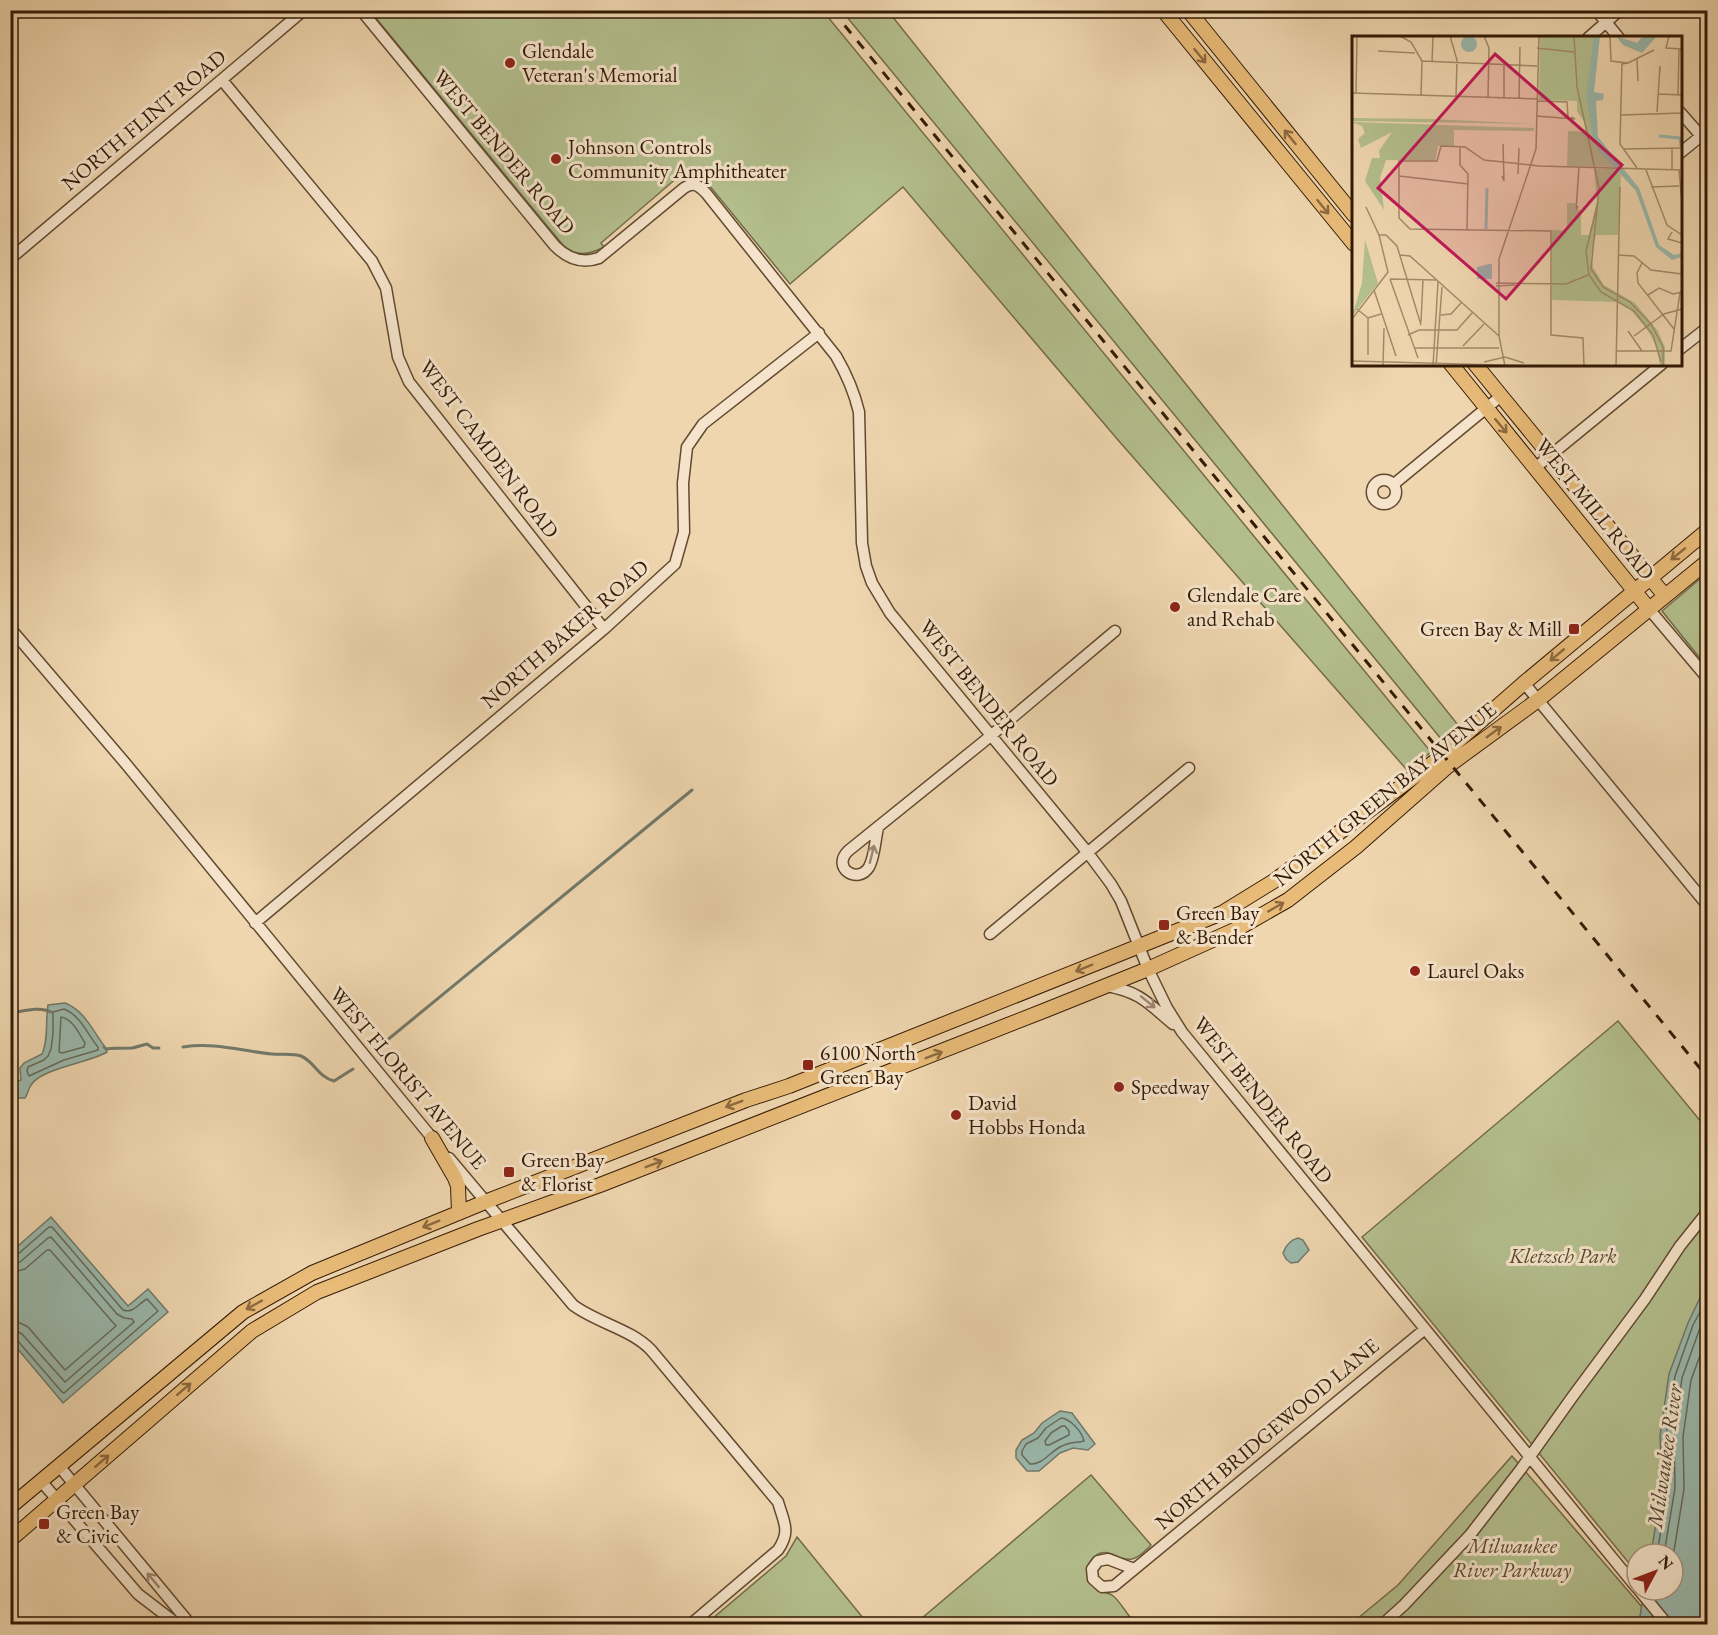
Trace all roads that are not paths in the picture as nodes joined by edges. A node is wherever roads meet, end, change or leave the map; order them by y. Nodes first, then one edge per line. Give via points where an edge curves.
1 (304, 10) edge
2 (362, 10) edge
3 (1163, 10) edge
4 (1188, 10) edge
5 (1596, 10) edge
6 (1620, 10) edge
7 (1606, 22) junction
8 (1590, 36) edge
9 (1617, 36) edge
10 (222, 80) junction
11 (1682, 114) edge
12 (1704, 140) edge
13 (1682, 152) edge
14 (1352, 214) edge
15 (1352, 238) edge
16 (10, 259) edge
17 (1707, 327) edge
18 (819, 333) junction
19 (1682, 347) edge
20 (1453, 366) edge
21 (1477, 366) edge
22 (1660, 366) edge
23 (1501, 396) junction
24 (1486, 408) junction
25 (1550, 457) junction
26 (1535, 468) junction
27 (1394, 484) dead end
28 (1707, 530) edge
29 (1707, 561) edge
30 (1649, 578) junction
31 (1634, 590) junction
32 (1665, 596) junction
33 (1649, 609) junction
34 (10, 628) edge
35 (603, 629) junction
36 (1115, 631) dead end
37 (1707, 679) edge
38 (1524, 683) junction
39 (1538, 700) junction
40 (990, 736) junction
41 (1189, 768) dead end
42 (878, 828) dead end
43 (1088, 853) junction
44 (1707, 906) edge
45 (255, 922) junction
46 (990, 934) dead end
47 (1138, 946) junction
48 (1148, 969) junction
49 (1107, 986) junction
50 (1182, 1032) junction
51 (432, 1138) junction
52 (611, 1153) junction
53 (591, 1161) junction
54 (621, 1177) junction
55 (600, 1185) junction
56 (485, 1202) junction
57 (1707, 1211) edge
58 (459, 1213) junction
59 (501, 1221) junction
60 (1425, 1329) junction
61 (1530, 1457) junction
62 (58, 1466) junction
63 (41, 1481) junction
64 (75, 1485) junction
65 (58, 1500) junction
66 (10, 1507) edge
67 (10, 1540) edge
68 (1134, 1569) dead end
69 (1625, 1573) edge
70 (1649, 1602) edge
71 (177, 1624) edge
72 (190, 1624) edge
73 (691, 1624) edge
74 (1383, 1624) edge
75 (1667, 1624) edge

1 - 10 street, NORTH FLINT ROAD
2 - 18 street, WEST BENDER ROAD via 561,252 576,260 599,258 693,184 706,193
3 -> 15 main road
14 -> 4 main road
5 - 7 street
6 - 7 street
7 - 8 street
7 - 9 street
10 - 16 street, NORTH FLINT ROAD
10 - 35 street, WEST CAMDEN ROAD via 372,261 386,288 398,357 410,382
11 - 12 street
12 - 13 street
17 - 19 street
18 - 35 street, NORTH BAKER ROAD via 703,424 687,447 684,532 675,564
18 - 40 street, WEST BENDER ROAD via 846,374 859,412 862,543 872,582 890,613
20 - 24 main road, WEST MILL ROAD
21 - 23 main road, WEST MILL ROAD
22 - 25 street
23 - 24 street
23 - 25 main road, WEST MILL ROAD
24 -> 26 main road, WEST MILL ROAD
24 - 27 street
25 - 26 street
25 - 30 main road, WEST MILL ROAD
26 - 31 main road, WEST MILL ROAD
28 -> 30 main road, NORTH GREEN BAY AVENUE
29 - 32 main road, NORTH GREEN BAY AVENUE
30 - 31 main road, NORTH GREEN BAY AVENUE
30 - 32 main road, WEST MILL ROAD
31 - 33 main road, WEST MILL ROAD
31 -> 38 main road, NORTH GREEN BAY AVENUE
32 - 33 main road, NORTH GREEN BAY AVENUE
33 - 37 street, WEST MILL ROAD
33 - 39 main road, NORTH GREEN BAY AVENUE
34 - 45 street, WEST FLORIST AVENUE
35 - 45 street, NORTH BAKER ROAD
36 - 40 street
38 - 39 street
38 - 47 main road, NORTH GREEN BAY AVENUE via 1434,762 1274,881 1222,913
39 - 44 street
48 -> 39 main road, NORTH GREEN BAY AVENUE via 1239,928 1288,900 1356,848 1448,766
40 - 42 street
40 - 43 street, WEST BENDER ROAD
41 - 43 street
43 - 46 street
43 - 47 street, WEST BENDER ROAD via 1112,884
45 - 51 street, WEST FLORIST AVENUE
47 - 48 street, WEST BENDER ROAD
47 -> 52 main road, NORTH GREEN BAY AVENUE
48 - 49 main road, NORTH GREEN BAY AVENUE
48 - 50 street, WEST BENDER ROAD
49 -> 50 street via 1143,998
54 -> 49 main road, NORTH GREEN BAY AVENUE
50 - 60 street, WEST BENDER ROAD
51 - 56 street, WEST FLORIST AVENUE
51 - 58 main road via 458,1186
52 - 53 main road, NORTH GREEN BAY AVENUE
52 - 54 main road
53 - 55 main road
53 - 56 main road, NORTH GREEN BAY AVENUE
54 - 55 main road, NORTH GREEN BAY AVENUE
55 - 59 main road, NORTH GREEN BAY AVENUE
56 - 58 main road, NORTH GREEN BAY AVENUE
56 - 59 street, WEST FLORIST AVENUE
57 - 61 street
58 -> 62 main road, NORTH GREEN BAY AVENUE via 312,1273 243,1312
64 -> 59 main road, NORTH GREEN BAY AVENUE via 252,1331 317,1292
59 - 73 street, WEST FLORIST AVENUE via 573,1305 637,1338 651,1350 778,1502 787,1532 778,1550
60 - 61 street, WEST BENDER ROAD
60 - 68 street, NORTH BRIDGEWOOD LANE
61 - 69 street, WEST BENDER ROAD
61 - 74 street via 1470,1534
62 - 63 main road, NORTH GREEN BAY AVENUE
62 - 64 street
63 - 65 street
63 - 66 main road, NORTH GREEN BAY AVENUE
64 - 65 main road, NORTH GREEN BAY AVENUE
72 -> 64 street
65 - 67 main road, NORTH GREEN BAY AVENUE
65 - 71 street via 138,1594
70 - 75 street, WEST BENDER ROAD

